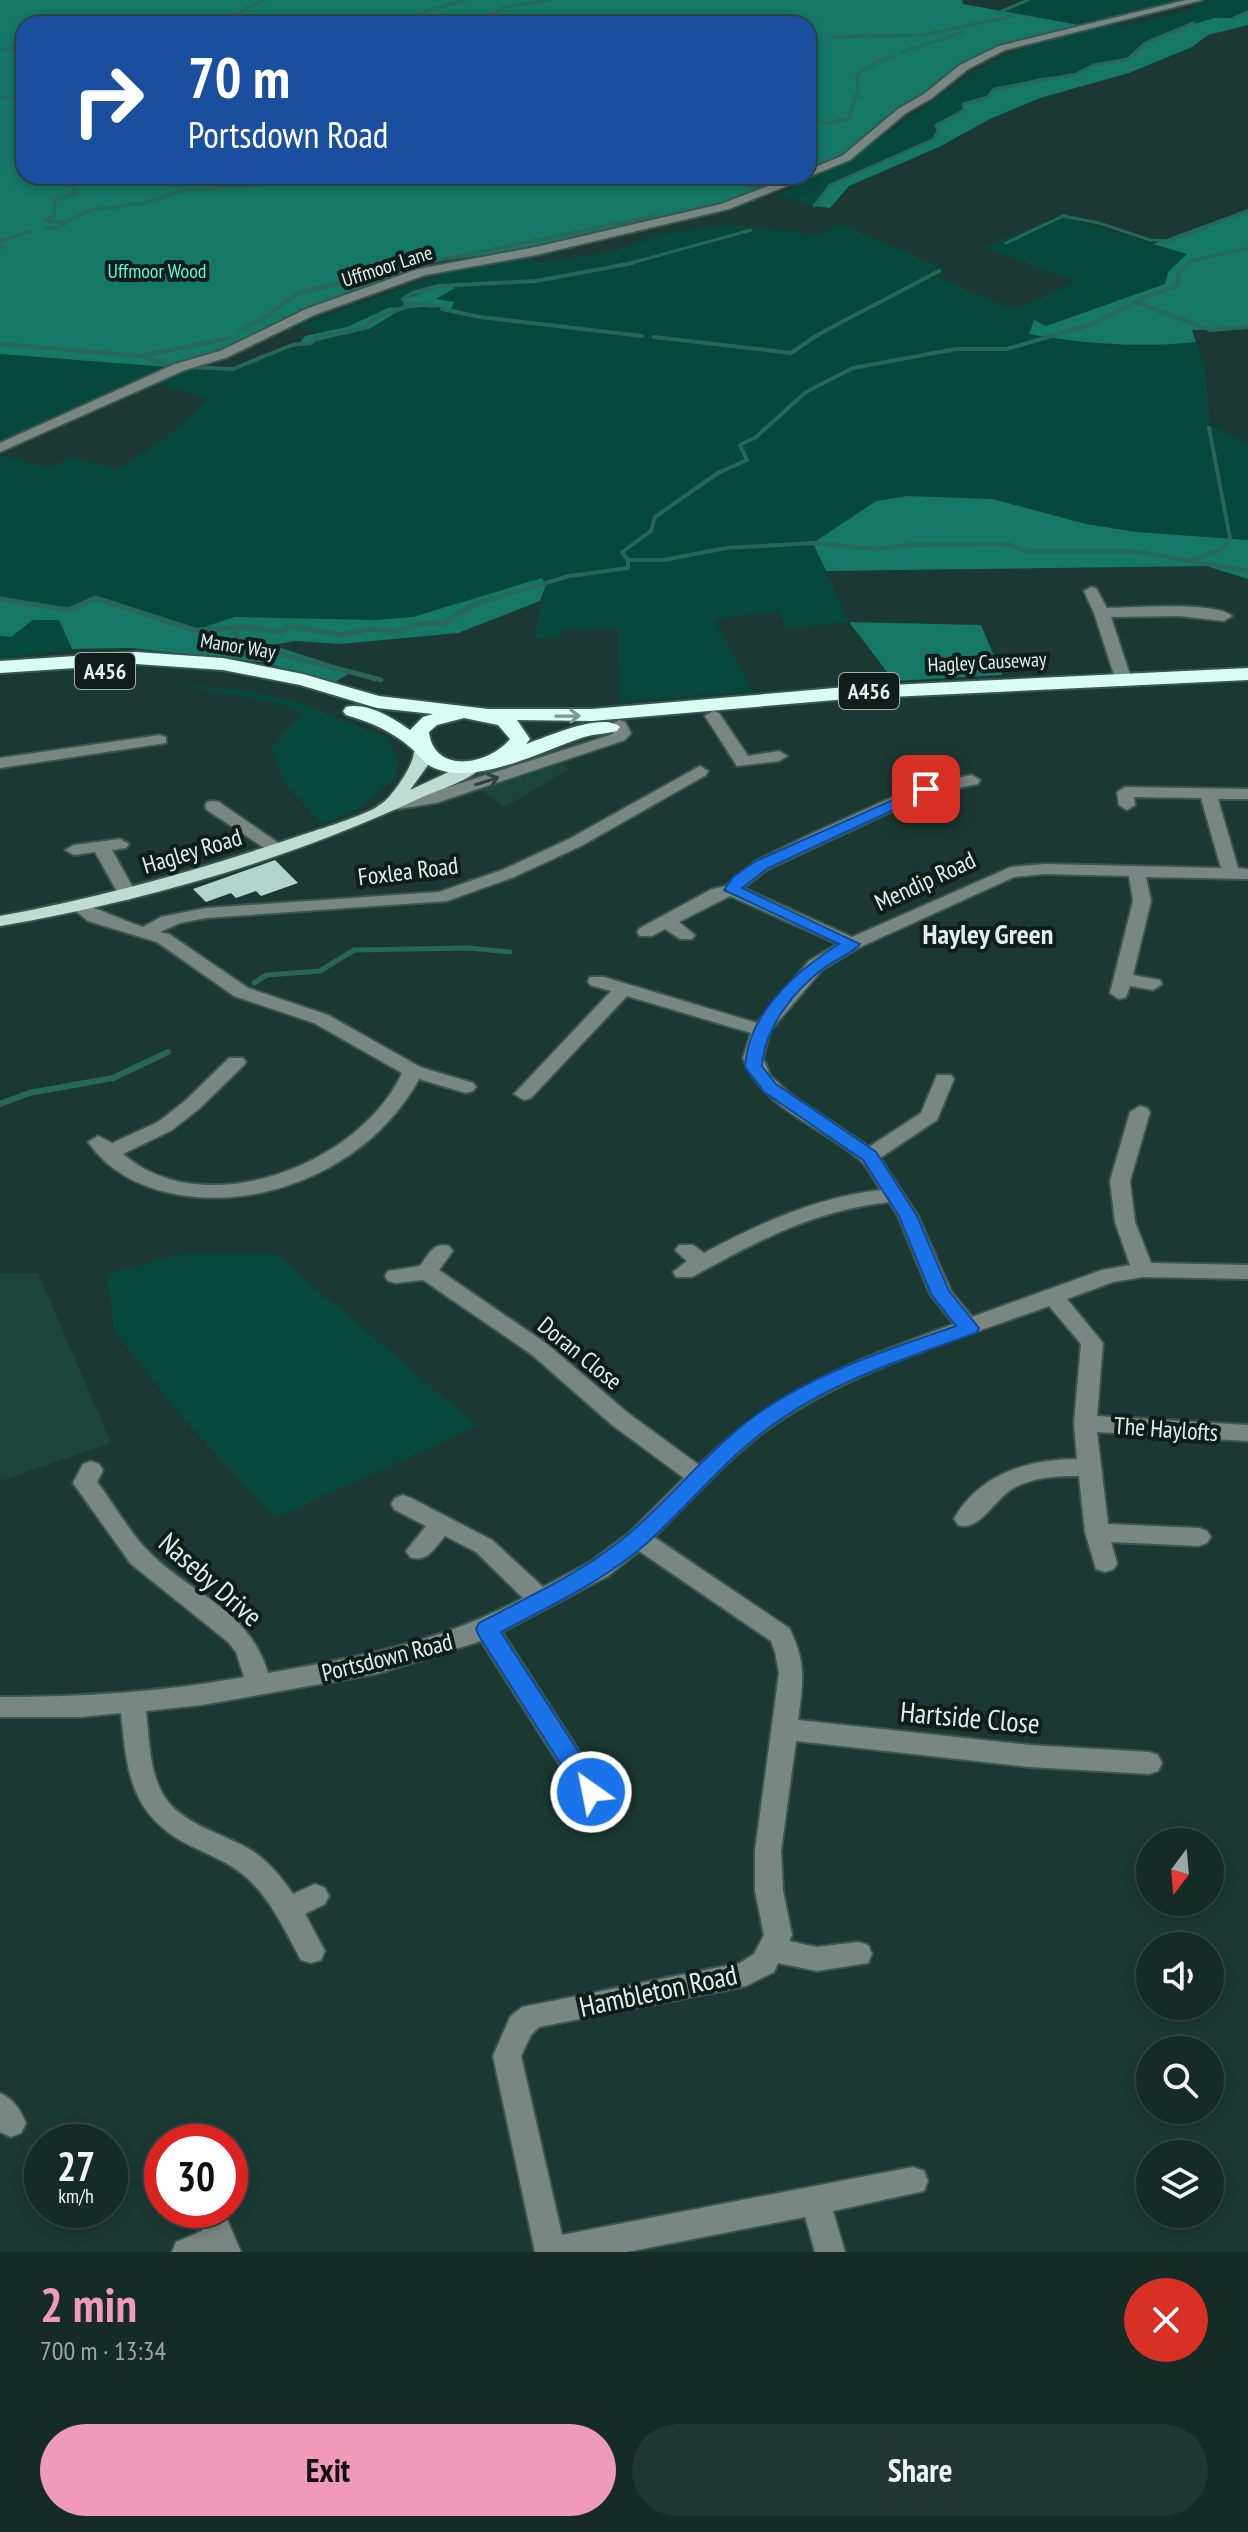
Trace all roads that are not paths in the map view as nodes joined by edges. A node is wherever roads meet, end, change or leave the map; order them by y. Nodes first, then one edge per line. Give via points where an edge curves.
1 (1197, 0) edge
2 (816, 171) edge
3 (783, 184) edge
4 (0, 448) edge
5 (1091, 591) dead end
6 (1102, 613) junction
7 (1224, 616) dead end
8 (0, 667) edge
9 (1248, 674) edge
10 (1123, 678) junction
11 (0, 681) edge
12 (1248, 686) edge
13 (464, 712) junction
14 (490, 714) junction
15 (713, 716) junction
16 (619, 725) junction
17 (160, 740) dead end
18 (420, 748) junction
19 (779, 756) dead end
20 (505, 758) junction
21 (0, 763) edge
22 (474, 767) junction
23 (700, 771) dead end
24 (972, 780) dead end
25 (953, 784) junction
26 (1208, 794) junction
27 (1248, 794) edge
28 (967, 801) dead end
29 (388, 805) junction
30 (1127, 805) dead end
31 (213, 806) dead end
32 (120, 844) dead end
33 (101, 847) junction
34 (278, 849) junction
35 (74, 850) dead end
36 (1137, 873) junction
37 (1240, 874) edge
38 (732, 890) junction
39 (128, 895) junction
40 (80, 907) junction
41 (0, 921) edge
42 (666, 921) junction
43 (646, 932) dead end
44 (147, 933) junction
45 (686, 935) dead end
46 (852, 944) junction
47 (597, 981) dead end
48 (1153, 984) dead end
49 (623, 989) junction
50 (761, 1030) junction
51 (236, 1062) dead end
52 (413, 1071) junction
53 (944, 1079) dead end
54 (466, 1087) dead end
55 (524, 1094) dead end
56 (1140, 1112) dead end
57 (869, 1156) junction
58 (894, 1195) junction
59 (442, 1251) dead end
60 (691, 1262) dead end
61 (1143, 1270) junction
62 (427, 1272) junction
63 (1248, 1272) edge
64 (396, 1276) dead end
65 (1052, 1295) junction
66 (969, 1328) junction
67 (1085, 1423) junction
68 (1248, 1433) edge
69 (1090, 1468) junction
70 (699, 1477) junction
71 (83, 1482) dead end
72 (403, 1504) dead end
73 (966, 1519) dead end
74 (442, 1524) junction
75 (1097, 1532) junction
76 (1199, 1537) dead end
77 (638, 1538) junction
78 (418, 1551) dead end
79 (1105, 1563) dead end
80 (542, 1601) junction
81 (487, 1629) junction
82 (259, 1685) junction
83 (132, 1702) junction
84 (0, 1707) edge
85 (786, 1729) junction
86 (1149, 1763) dead end
87 (591, 1792) dead end
88 (315, 1896) dead end
89 (287, 1909) junction
90 (773, 1950) junction
91 (311, 1951) dead end
92 (858, 1954) dead end
93 (913, 2181) dead end
94 (815, 2200) junction
95 (218, 2233) edge
96 (187, 2252) edge
97 (551, 2252) edge
98 (830, 2252) edge

1 - 2 street, Uffmoor Lane via 1002,48 964,67 846,158
3 - 4 street, Uffmoor Lane via 725,207 422,272 310,312
5 - 6 street
6 - 7 street
6 - 10 street
8 - 13 highway, Manor Way / A456 via 136,658 223,664 377,702
9 - 10 highway, Hagley Causeway / A456
14 -> 10 highway, Hagley Causeway / A456 via 592,715 847,693
11 - 18 highway, Manor Way / A456 via 99,671 210,675 383,720
12 - 15 highway, Hagley Causeway / A456 via 1049,693
13 - 14 highway, A456
13 - 18 highway, A456 via 430,721 419,731
14 - 20 highway via 518,731 520,739
15 - 16 highway, Hagley Causeway / A456
15 - 19 street via 736,767
16 - 20 highway, Hagley Causeway / A456 via 582,731
29 -> 16 street via 430,799 619,737
17 - 21 street
18 - 22 highway, A456 via 450,766
18 - 29 main road, Hagley Road via 423,759
20 - 22 highway, A456
22 - 29 main road, Hagley Road
23 - 44 street, Foxlea Road via 643,807 478,886 441,897 206,913 170,920
24 - 25 street
25 - 28 street
25 - 38 street via 926,789 762,865
26 - 27 street
26 - 30 street via 1125,792
26 - 37 street
29 - 34 main road, Hagley Road via 344,827
31 - 34 street
32 - 33 street
33 - 35 street
33 - 39 street
34 - 39 main road, Hagley Road
36 - 37 street, Mendip Road
36 - 46 street, Mendip Road via 1011,872
36 - 48 street via 1142,901 1121,986
38 - 42 street
38 - 46 street
39 - 40 main road, Hagley Road
40 - 41 main road, Hagley Road
40 - 44 street via 94,917
42 - 43 street
42 - 45 street
44 - 52 street via 163,938 241,992 321,1019
46 - 50 street, Mendip Road via 807,973
47 - 49 street
49 - 50 street
49 - 55 street
50 - 57 street, Mendip Road via 753,1067 761,1078
51 - 52 street via 165,1126 104,1147 136,1176 156,1184 225,1192 273,1185 333,1157 359,1138 409,1084
52 - 54 street
53 - 57 street via 930,1116
56 - 61 street via 1120,1181 1125,1222
57 - 58 street, Mendip Road
58 - 60 street via 857,1199 776,1223
58 - 66 street, Mendip Road via 941,1294
59 - 62 street
61 - 63 street, Portsdown Road
61 - 65 street, Portsdown Road
62 - 64 street
62 - 70 street, Doran Close via 539,1349 620,1419
65 - 66 street, Portsdown Road
65 - 67 street via 1092,1343
66 - 70 street, Portsdown Road via 820,1386 766,1419
67 - 68 street, The Haylofts
67 - 69 street
69 - 73 street via 1027,1472 984,1494
69 - 75 street
70 - 77 street, Portsdown Road
71 - 82 street, Naseby Drive via 138,1556 237,1635 251,1656
72 - 74 street
74 - 78 street
74 - 80 street via 484,1546
75 - 76 street
75 - 79 street
77 - 80 street, Portsdown Road via 599,1569
77 - 85 street via 780,1635 792,1673
80 - 81 street, Portsdown Road
81 - 82 street, Portsdown Road via 376,1664
81 - 87 street
82 - 83 street, Portsdown Road
83 - 84 street, Portsdown Road
83 - 89 street via 145,1786 156,1805 247,1861
85 - 86 street, Hartside Close via 984,1752
85 - 90 street via 768,1851 778,1935
88 - 89 street
89 - 91 street
90 - 92 street via 817,1959
90 - 97 street, Hambleton Road via 746,1974 532,2016 520,2026 507,2056
93 - 94 street
94 - 97 street
94 - 98 street
95 - 96 street

